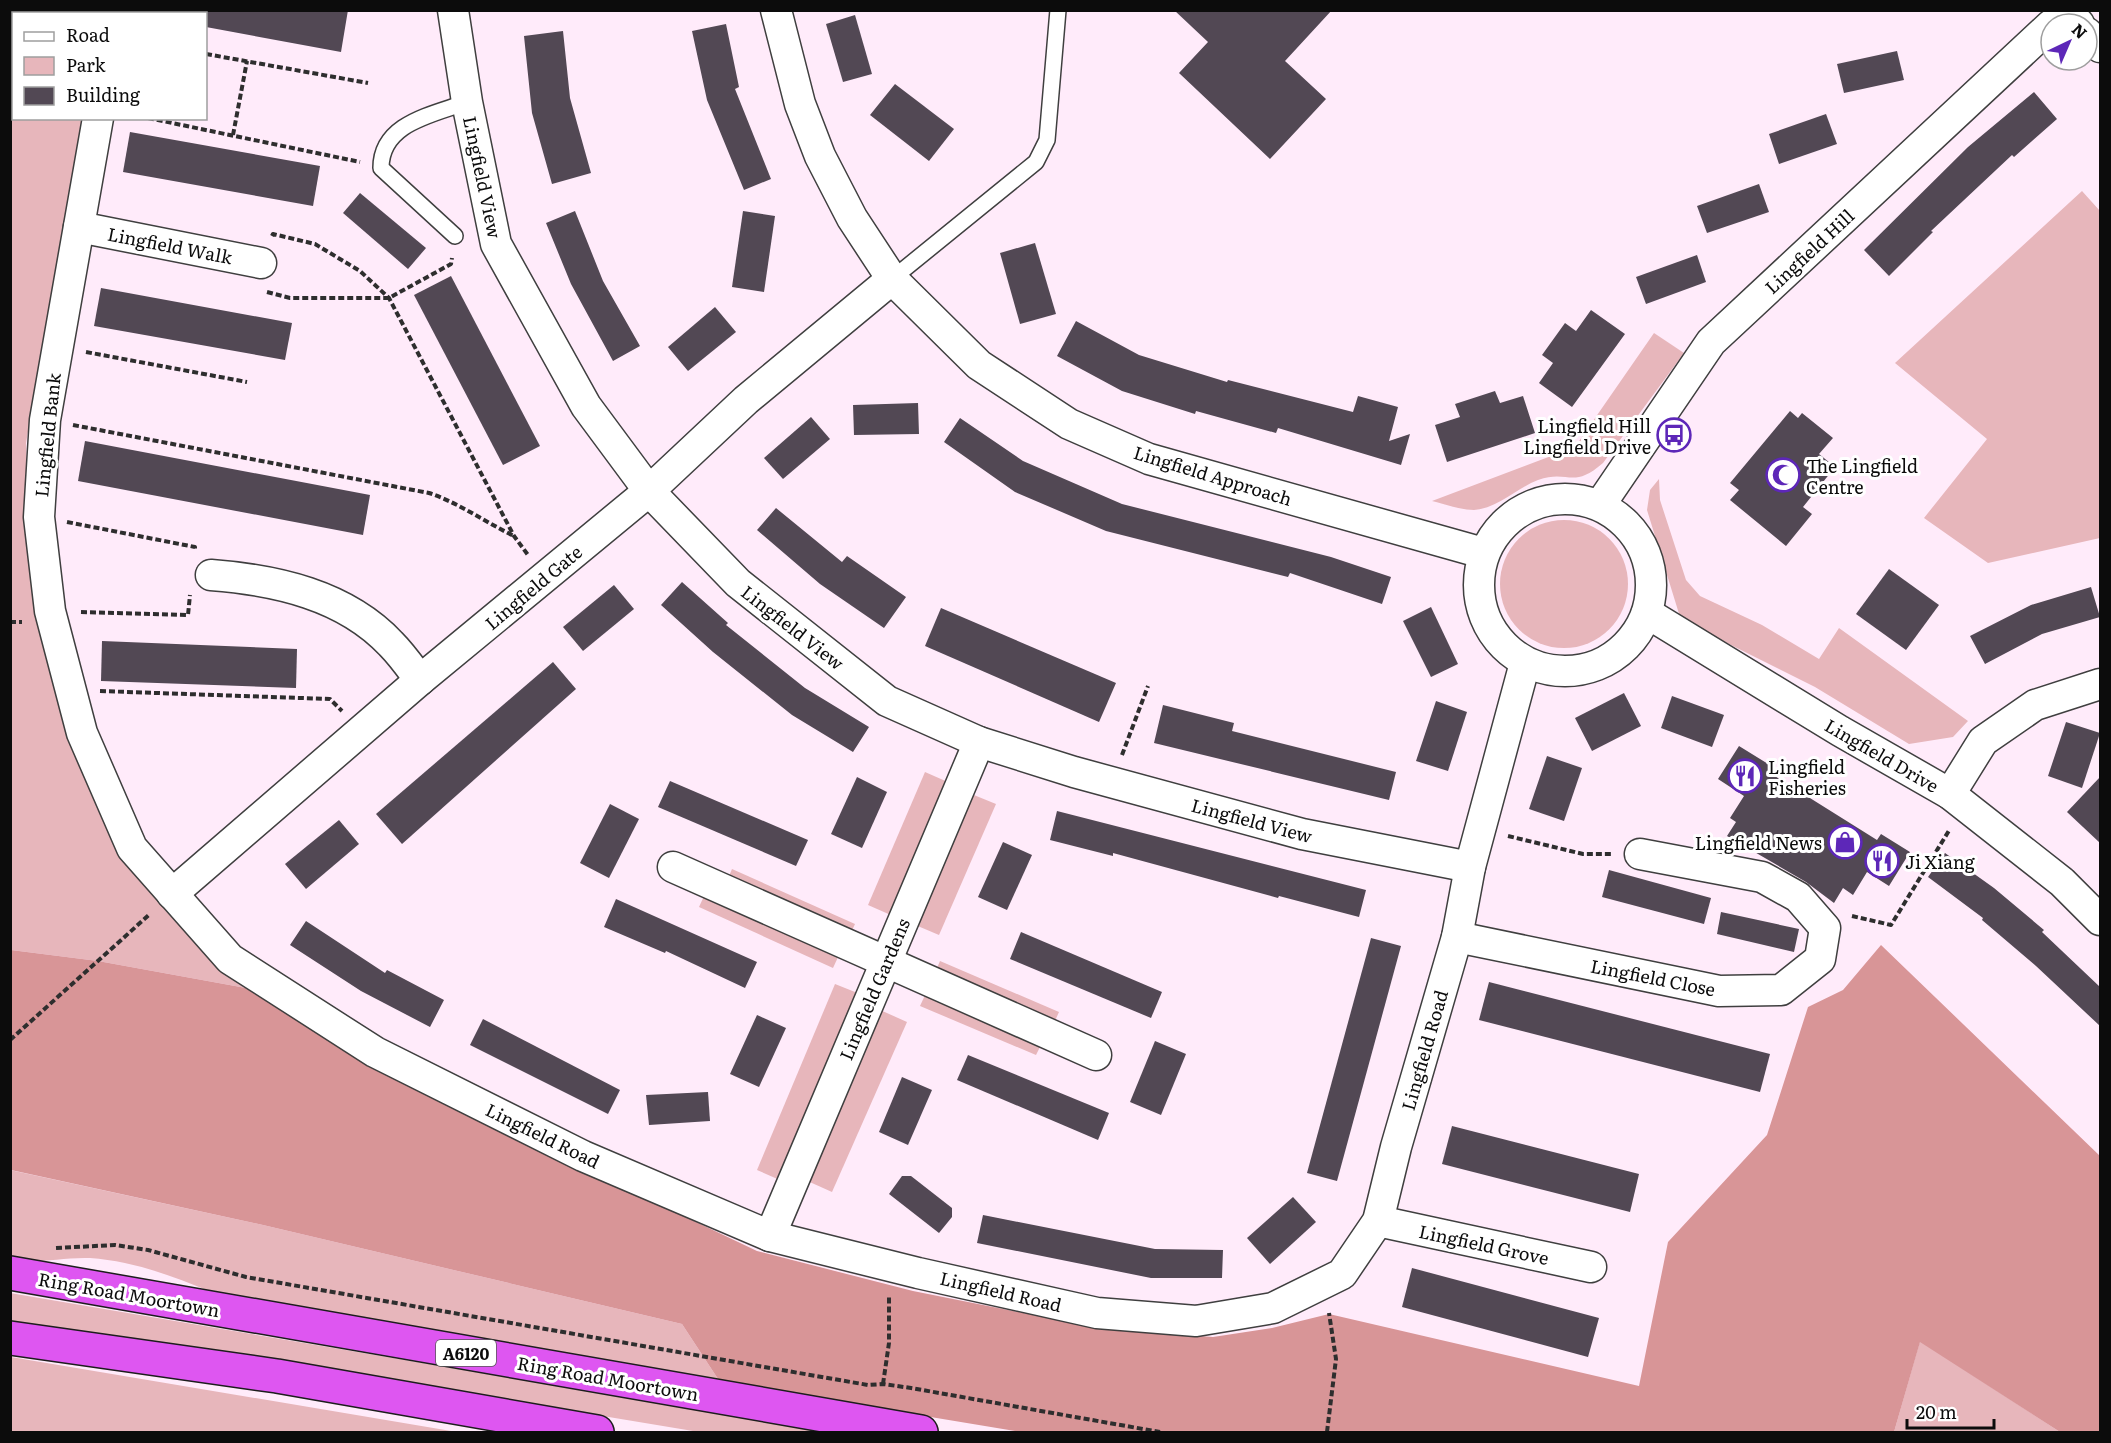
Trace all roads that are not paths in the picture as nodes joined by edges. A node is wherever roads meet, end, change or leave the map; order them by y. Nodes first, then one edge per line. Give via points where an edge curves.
1 (453, 10) edge
2 (776, 10) edge
3 (1058, 10) edge
4 (2039, 37) edge
5 (466, 102) junction
6 (98, 120) edge
7 (79, 227) junction
8 (454, 236) road end
9 (261, 263) road end
10 (892, 279) junction
11 (649, 491) junction
12 (1600, 505) junction
13 (1483, 553) junction
14 (201, 574) road end
15 (1647, 613) junction
16 (1525, 663) junction
17 (420, 680) junction
18 (2100, 684) edge
19 (979, 742) junction
20 (1957, 800) junction
21 (132, 848) joint
22 (1640, 854) road end
23 (672, 867) dead end
24 (1470, 867) junction
25 (172, 894) junction
26 (2100, 920) edge
27 (1457, 937) junction
28 (884, 963) junction
29 (1096, 1054) dead end
30 (1378, 1221) junction
31 (770, 1236) junction
32 (1590, 1267) dead end
33 (10, 1273) edge
34 (10, 1338) edge
35 (597, 1432) edge
36 (921, 1432) edge

1 - 5 street, Lingfield View
2 - 10 street, Lingfield Approach via 801,104 820,156 852,218
3 - 10 lane via 1047,140 1036,162
4 - 12 street, Lingfield Hill via 1711,342
5 - 8 lane via 403,127 387,141 381,154 381,168
5 - 11 street, Lingfield View via 496,244 586,406
6 - 7 street, Lingfield Bank
7 - 9 street, Lingfield Walk
7 - 21 street, Lingfield Bank via 45,420 39,517 50,611 82,733
10 - 11 street, Lingfield Gate via 746,400
10 - 13 street, Lingfield Approach via 979,365 1070,424 1149,459
11 - 17 street, Lingfield Gate
11 - 19 street, Lingfield View via 738,583 887,701
12 - 13 street via 1560,498 1530,504 1499,527
12 - 15 street via 1626,522 1647,556 1652,586
13 - 16 street via 1478,596 1487,625 1506,649
14 - 17 street via 256,578 302,590 354,615 390,643
15 - 16 street via 1617,655 1590,668 1554,671
15 - 20 street, Lingfield Drive
16 - 24 street, Lingfield Road
17 - 25 street, Lingfield Gate
18 - 20 street via 2035,705 1983,741
19 - 24 street, Lingfield View via 1302,834
19 - 28 street, Lingfield Gardens
20 - 26 street, Lingfield Drive via 2062,882
21 - 25 street, Lingfield Road
22 - 27 street, Lingfield Close via 1762,877 1798,897 1825,928 1820,959 1780,990 1719,991
23 - 28 street
24 - 27 street, Lingfield Road
25 - 31 street, Lingfield Road via 230,959 375,1052 583,1156
27 - 30 street, Lingfield Road
28 - 29 street
28 - 31 street, Lingfield Gardens
30 - 31 street, Lingfield Road via 1342,1274 1273,1308 1196,1321 1097,1313
30 - 32 street, Lingfield Grove
33 - 36 highway, Ring Road Moortown / A6120
34 - 35 highway via 277,1376

